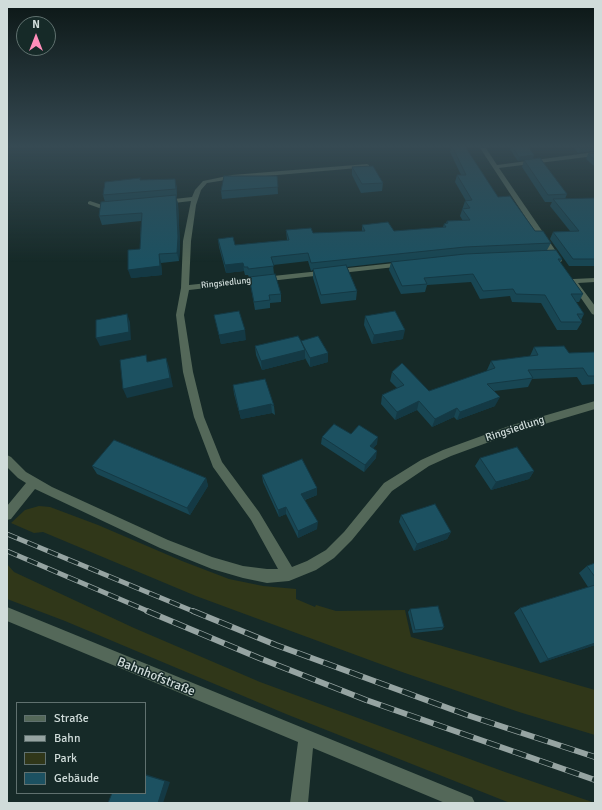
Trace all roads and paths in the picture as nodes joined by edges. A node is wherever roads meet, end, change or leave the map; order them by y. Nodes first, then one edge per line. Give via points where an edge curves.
1 (202, 186) edge
2 (508, 186) edge
3 (195, 199) junction
4 (156, 202) edge
5 (90, 203) dead end
6 (118, 206) edge
7 (412, 264) edge
8 (561, 264) edge
9 (595, 280) edge
10 (184, 288) junction
11 (595, 312) edge
12 (595, 405) edge
13 (7, 460) edge
14 (34, 483) junction
15 (7, 515) edge
16 (289, 575) junction
17 (7, 614) edge
18 (306, 738) junction
19 (299, 803) edge
20 (466, 803) edge

1 - 3 street, Ringsiedlung
2 - 8 street via 550,254
3 - 4 street
3 - 10 street, Ringsiedlung via 187,241
5 - 6 street via 102,207
7 - 10 street, Ringsiedlung
9 - 11 street via 571,278
10 - 16 street, Ringsiedlung via 180,315 188,372 199,417 217,464 255,516
12 - 16 street, Ringsiedlung via 502,432 447,453 412,470 388,487 330,554 311,566
13 - 14 street, Ringsiedlung
14 - 15 street
14 - 16 street, Ringsiedlung via 157,541 212,563 267,576
17 - 18 street, Bahnhofstraße
18 - 19 street
18 - 20 street, Bahnhofstraße

